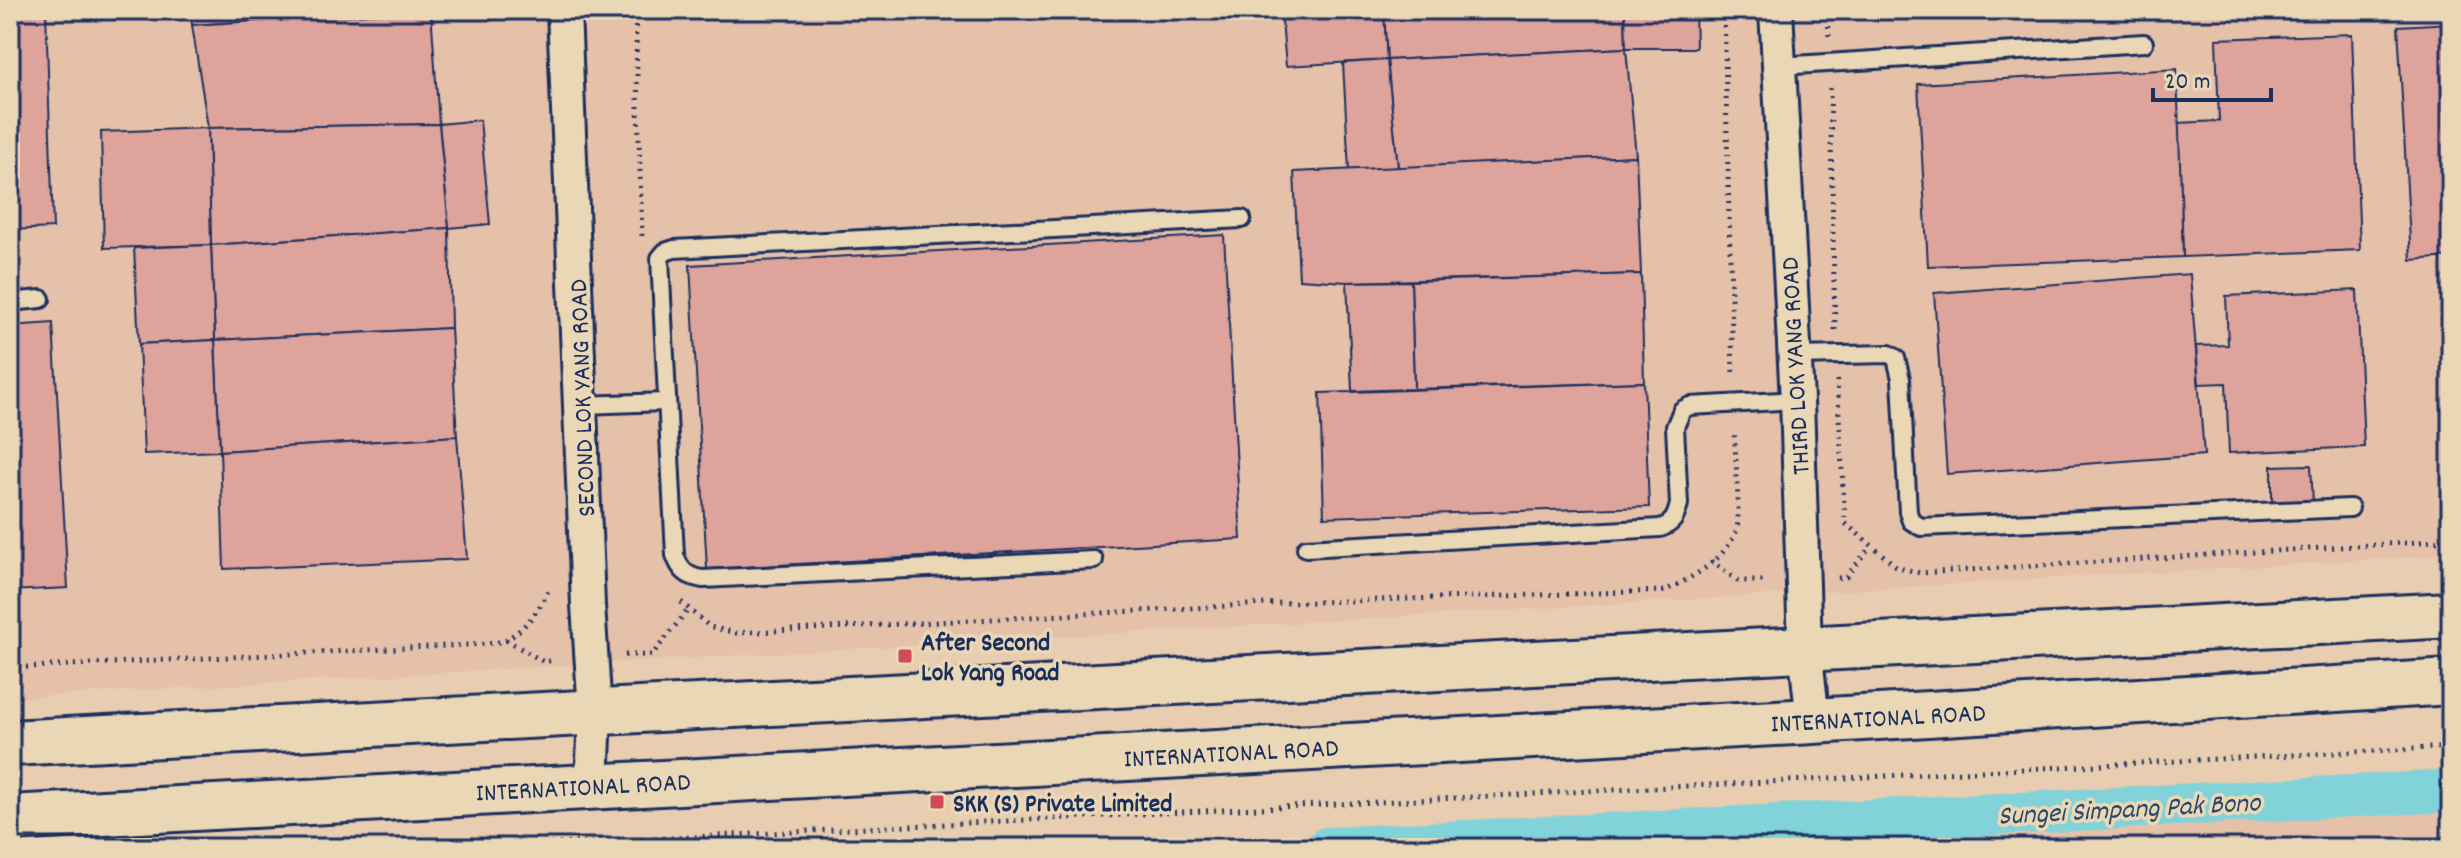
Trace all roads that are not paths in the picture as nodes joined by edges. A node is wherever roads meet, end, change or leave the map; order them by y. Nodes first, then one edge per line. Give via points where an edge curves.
1 (564, 10) edge
2 (1776, 10) edge
3 (2144, 43) dead end
4 (1779, 66) junction
5 (1242, 219) dead end
6 (41, 299) dead end
7 (10, 302) edge
8 (1795, 356) junction
9 (1797, 400) junction
10 (666, 402) junction
11 (582, 405) junction
12 (2350, 508) dead end
13 (1306, 548) dead end
14 (1094, 560) dead end
15 (2451, 615) edge
16 (1805, 648) junction
17 (2451, 682) edge
18 (595, 712) junction
19 (1813, 721) junction
20 (10, 743) edge
21 (592, 785) junction
22 (10, 818) edge

1 - 11 street, SECOND LOK YANG ROAD
2 - 4 street, THIRD LOK YANG ROAD
3 - 4 lane
4 - 8 street, THIRD LOK YANG ROAD
5 - 10 lane via 674,249 665,252 658,266
6 - 7 lane
8 - 9 street, THIRD LOK YANG ROAD
8 - 12 lane via 1896,358 1908,512 1921,527
9 - 13 lane via 1682,410 1675,427 1679,504 1670,525
9 - 16 street, THIRD LOK YANG ROAD
10 - 11 lane
10 - 14 lane via 675,555 678,566 693,578
11 - 18 street, SECOND LOK YANG ROAD
15 - 16 main road
16 - 18 main road
16 - 19 street, THIRD LOK YANG ROAD
17 - 19 main road, INTERNATIONAL ROAD
18 - 20 main road
18 - 21 street, SECOND LOK YANG ROAD
19 - 21 main road, INTERNATIONAL ROAD
21 - 22 main road, INTERNATIONAL ROAD

